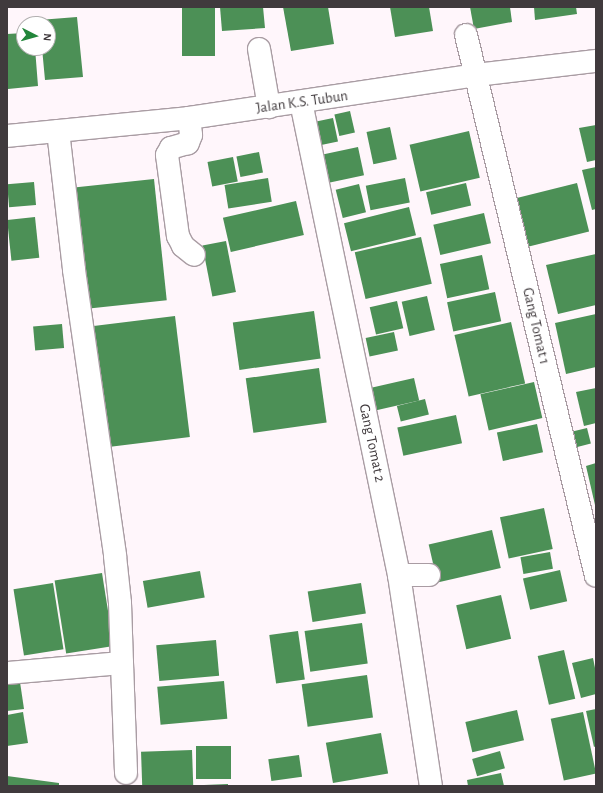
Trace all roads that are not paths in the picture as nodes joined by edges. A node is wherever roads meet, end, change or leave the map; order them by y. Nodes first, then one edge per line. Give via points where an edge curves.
1 (466, 35) dead end
2 (259, 49) dead end
3 (596, 61) edge
4 (476, 75) junction
5 (301, 102) junction
6 (269, 107) junction
7 (189, 118) junction
8 (58, 131) junction
9 (7, 136) edge
10 (194, 255) dead end
11 (399, 575) junction
12 (429, 576) dead end
13 (596, 576) edge
14 (122, 664) junction
15 (7, 673) edge
16 (126, 773) dead end
17 (431, 786) edge

1 - 4 street, Gang Tomat 1
2 - 6 street
3 - 4 street, Jalan K.S. Tubun
4 - 5 street, Jalan K.S. Tubun
4 - 13 street, Gang Tomat 1
5 - 6 street, Jalan K.S. Tubun
5 - 11 street, Gang Tomat 2
6 - 7 street, Jalan K.S. Tubun
7 - 8 street, Jalan K.S. Tubun
7 - 10 street via 191,135 188,143 171,148 167,155 178,236 183,246
8 - 9 street, Jalan K.S. Tubun
8 - 14 street via 115,556
11 - 12 street
11 - 17 street, Gang Tomat 2
14 - 15 street
14 - 16 street

